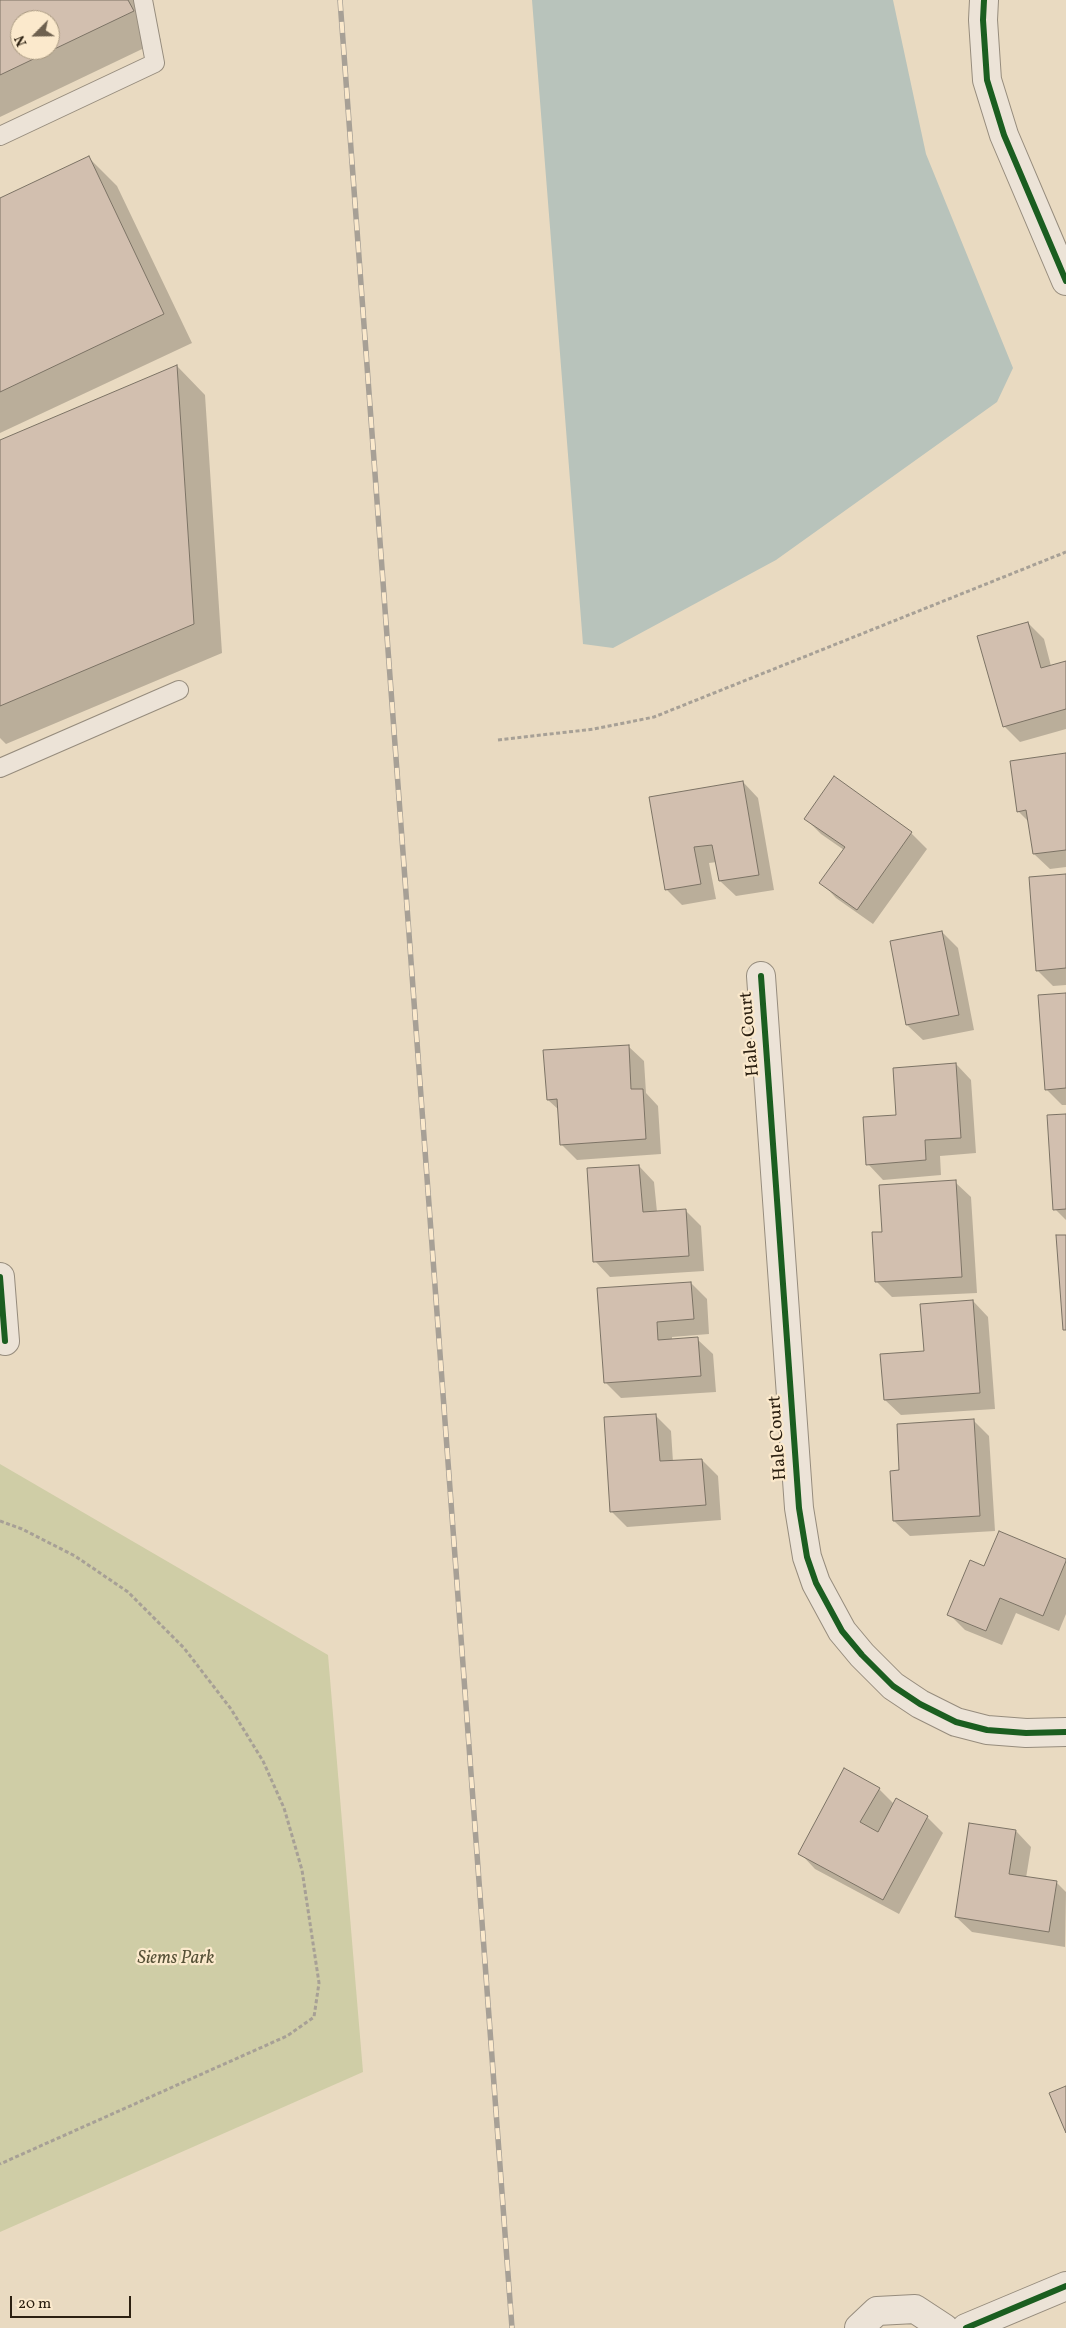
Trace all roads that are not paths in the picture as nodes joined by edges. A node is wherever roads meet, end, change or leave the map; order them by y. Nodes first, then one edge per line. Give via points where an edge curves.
1 (143, 0) edge
2 (984, 0) edge
3 (0, 136) edge
4 (1066, 281) edge
5 (179, 690) dead end
6 (0, 768) edge
7 (761, 976) dead end
8 (0, 1277) edge
9 (5, 1341) dead end
10 (1066, 1732) edge
11 (1066, 2286) edge
12 (859, 2328) edge
13 (944, 2328) edge
14 (966, 2328) edge

1 - 3 lane via 155,63
2 - 4 street via 987,80 1004,135
5 - 6 lane
7 - 10 street, Hale Court via 799,1508 807,1556 816,1583 842,1631 862,1655 893,1686 920,1704 956,1722 987,1730
8 - 9 street
11 - 14 street
12 - 13 street via 877,2311 915,2309

